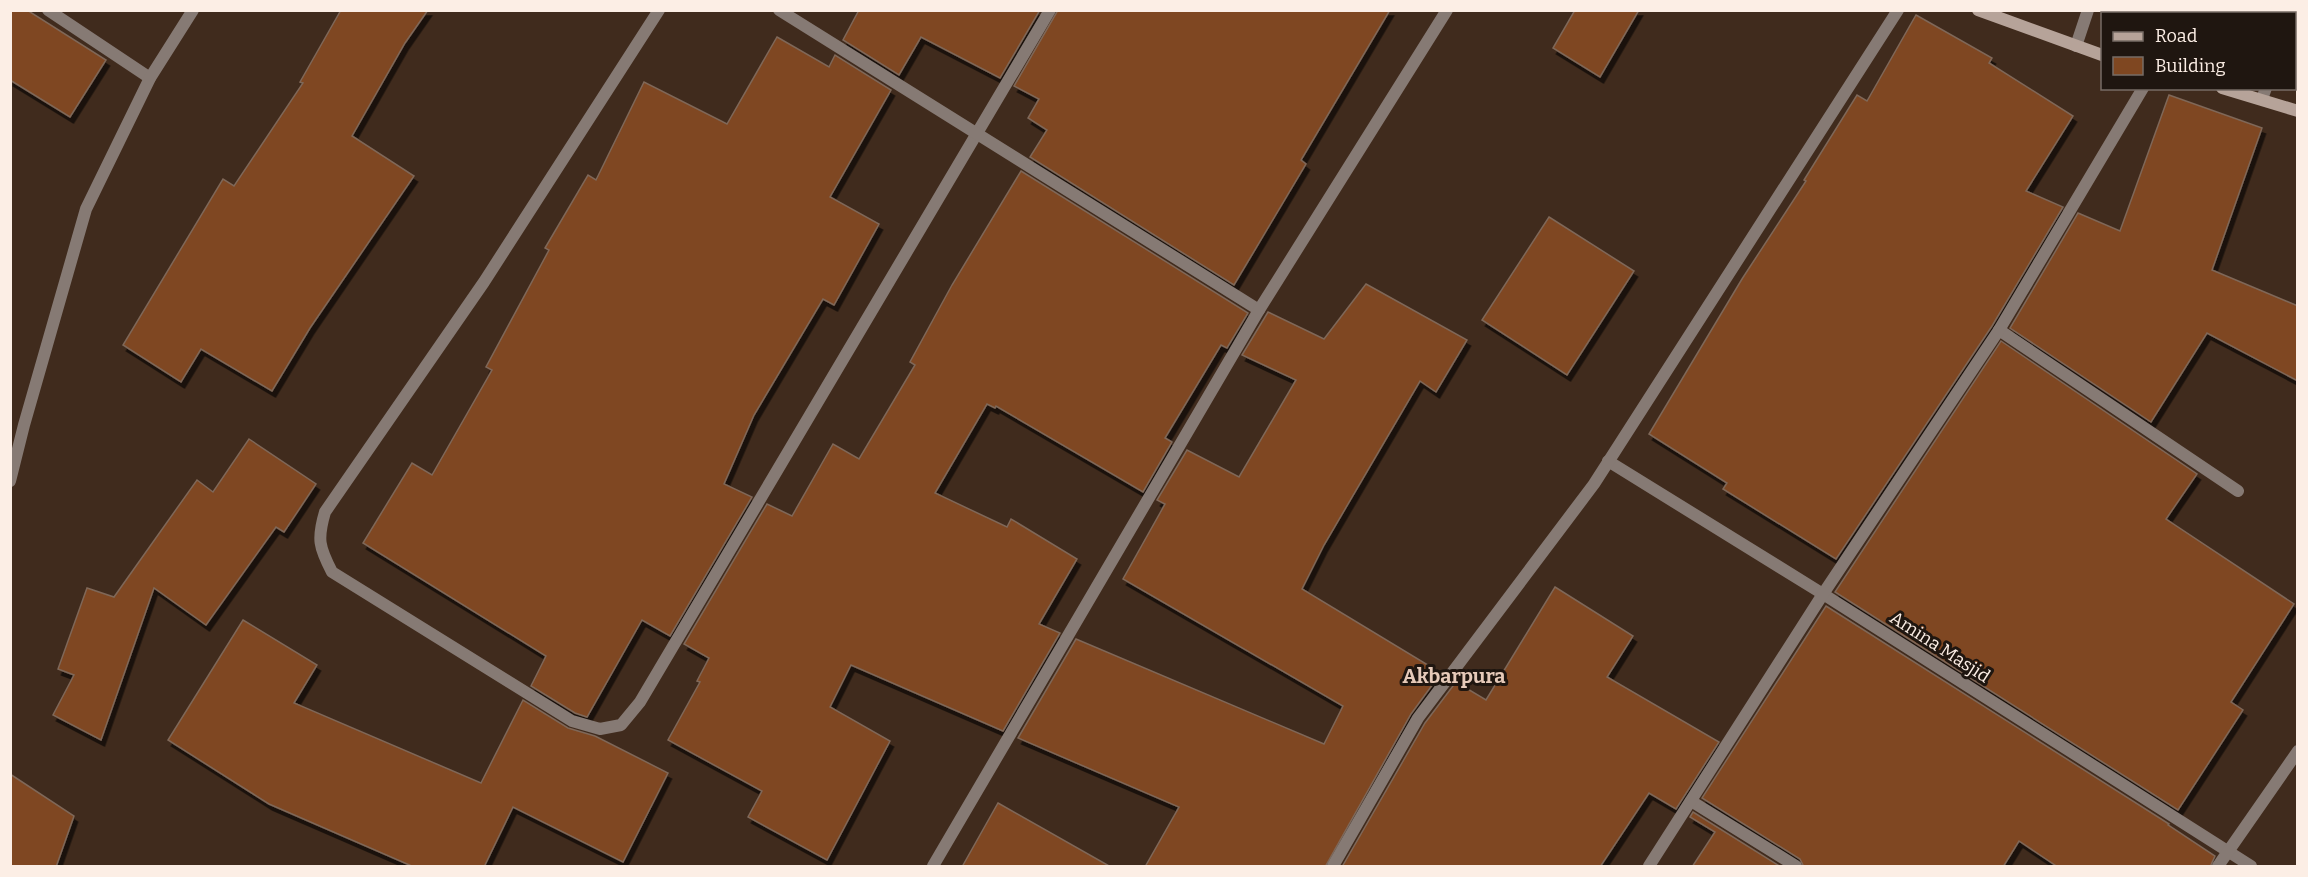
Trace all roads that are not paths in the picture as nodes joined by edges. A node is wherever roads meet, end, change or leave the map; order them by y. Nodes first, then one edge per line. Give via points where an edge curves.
1 (48, 10) edge
2 (193, 10) edge
3 (659, 10) edge
4 (779, 10) edge
5 (1050, 10) edge
6 (1447, 10) edge
7 (1898, 10) edge
8 (1978, 10) edge
9 (2088, 10) edge
10 (2076, 45) junction
11 (2101, 54) edge
12 (150, 78) junction
13 (2143, 90) edge
14 (2236, 90) edge
15 (2264, 94) edge
16 (2298, 111) edge
17 (978, 133) junction
18 (1259, 310) junction
19 (1999, 330) junction
20 (1608, 461) junction
21 (10, 481) edge
22 (2238, 491) dead end
23 (1823, 594) junction
24 (2298, 751) edge
25 (1691, 801) junction
26 (2229, 853) junction
27 (933, 867) edge
28 (1333, 867) edge
29 (1649, 867) edge
30 (1796, 867) edge
31 (2218, 867) edge
32 (2251, 867) edge

1 - 12 street
2 - 12 street
3 - 17 street via 484,282 325,512 320,531 320,548 332,572 572,721 600,729 621,725 640,702
4 - 17 street
5 - 17 street
6 - 18 street
7 - 20 street
8 - 10 street
9 - 10 street
10 - 11 street
12 - 21 street via 86,209
13 - 19 street
14 - 15 street
15 - 16 street
17 - 18 street
18 - 27 street
19 - 22 street
19 - 23 street
20 - 23 street, Amina Masjid
20 - 28 street via 1418,718
23 - 25 street
23 - 26 street, Amina Masjid
24 - 26 street
25 - 29 street
25 - 30 street
26 - 31 street
26 - 32 street, Amina Masjid

